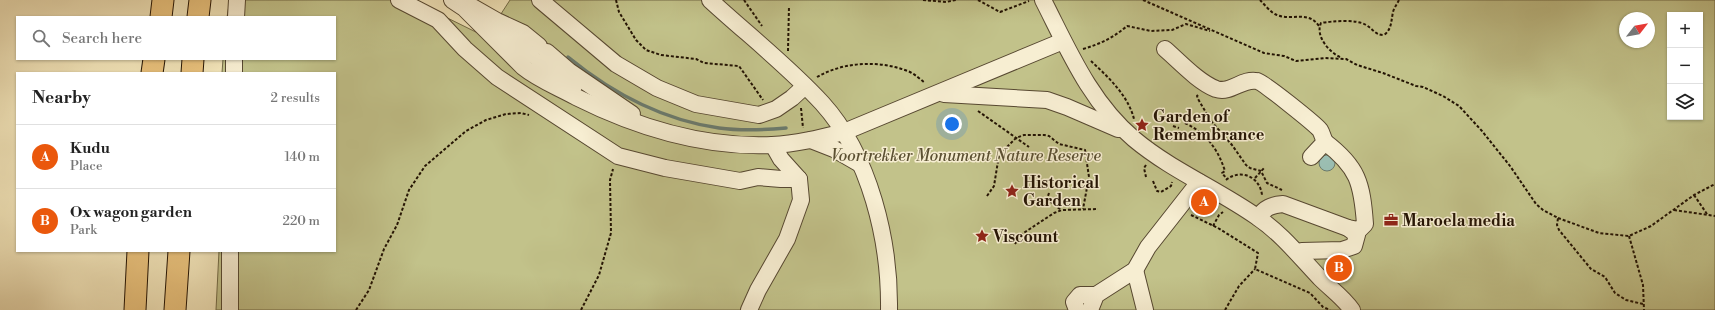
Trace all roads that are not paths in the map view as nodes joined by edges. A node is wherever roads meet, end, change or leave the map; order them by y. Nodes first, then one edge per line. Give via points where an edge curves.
1 (152, 0) edge
2 (163, 0) edge
3 (200, 0) edge
4 (237, 0) edge
5 (399, 0) edge
6 (452, 0) edge
7 (460, 0) edge
8 (540, 0) edge
9 (710, 0) edge
10 (1043, 0) edge
11 (150, 16) edge
12 (161, 16) edge
13 (198, 16) edge
14 (236, 16) edge
15 (1063, 41) junction
16 (1165, 49) dead end
17 (147, 60) edge
18 (154, 60) edge
19 (193, 60) edge
20 (234, 60) edge
21 (148, 72) edge
22 (152, 72) edge
23 (192, 72) edge
24 (234, 72) edge
25 (806, 85) junction
26 (929, 92) junction
27 (652, 127) junction
28 (844, 132) junction
29 (808, 138) junction
30 (1133, 138) junction
31 (1324, 142) junction
32 (774, 145) junction
33 (1311, 157) dead end
34 (860, 164) junction
35 (799, 179) junction
36 (1199, 182) junction
37 (1258, 217) junction
38 (1348, 228) junction
39 (138, 252) edge
40 (179, 252) edge
41 (230, 252) edge
42 (1298, 254) junction
43 (1135, 270) junction
44 (1093, 303) edge
45 (135, 310) edge
46 (175, 310) edge
47 (230, 310) edge
48 (749, 310) edge
49 (889, 310) edge
50 (1077, 310) edge
51 (1144, 310) edge
52 (1352, 310) edge

1 - 11 main road
2 - 12 main road
3 - 13 main road
4 - 14 street
5 - 35 street via 438,20 465,49 497,77 618,156 665,168 740,181 758,177
6 - 27 street via 464,8 533,75 601,109
7 - 27 street via 523,33 539,54
8 - 25 street via 616,64 657,88 696,104 759,115 776,109
9 - 25 street
10 - 15 street
15 - 26 street
15 - 30 street via 1104,108
16 - 31 street via 1204,83 1216,89 1227,90 1257,81 1264,84 1320,130
17 - 21 main road
18 - 22 main road
19 - 23 main road
20 - 24 street
25 - 28 street
26 - 28 street
26 - 30 street via 1047,100
27 - 32 street via 719,143
28 - 29 street
28 - 34 street
29 - 32 street
29 - 34 street
30 - 36 street
31 - 33 street
31 - 38 street via 1341,155 1355,173 1363,202 1365,224 1359,230
32 - 35 street via 781,159
34 - 49 street via 880,220 887,260
35 - 48 street via 801,200 787,239
36 - 37 street
36 - 43 street via 1148,247
37 - 38 street via 1267,208 1283,204
37 - 42 street
38 - 42 street via 1357,235 1354,246 1342,250 1302,251
39 - 45 main road
40 - 46 main road
41 - 47 street
42 - 52 street
43 - 44 street
43 - 51 street
44 - 50 street via 1080,294 1074,302

